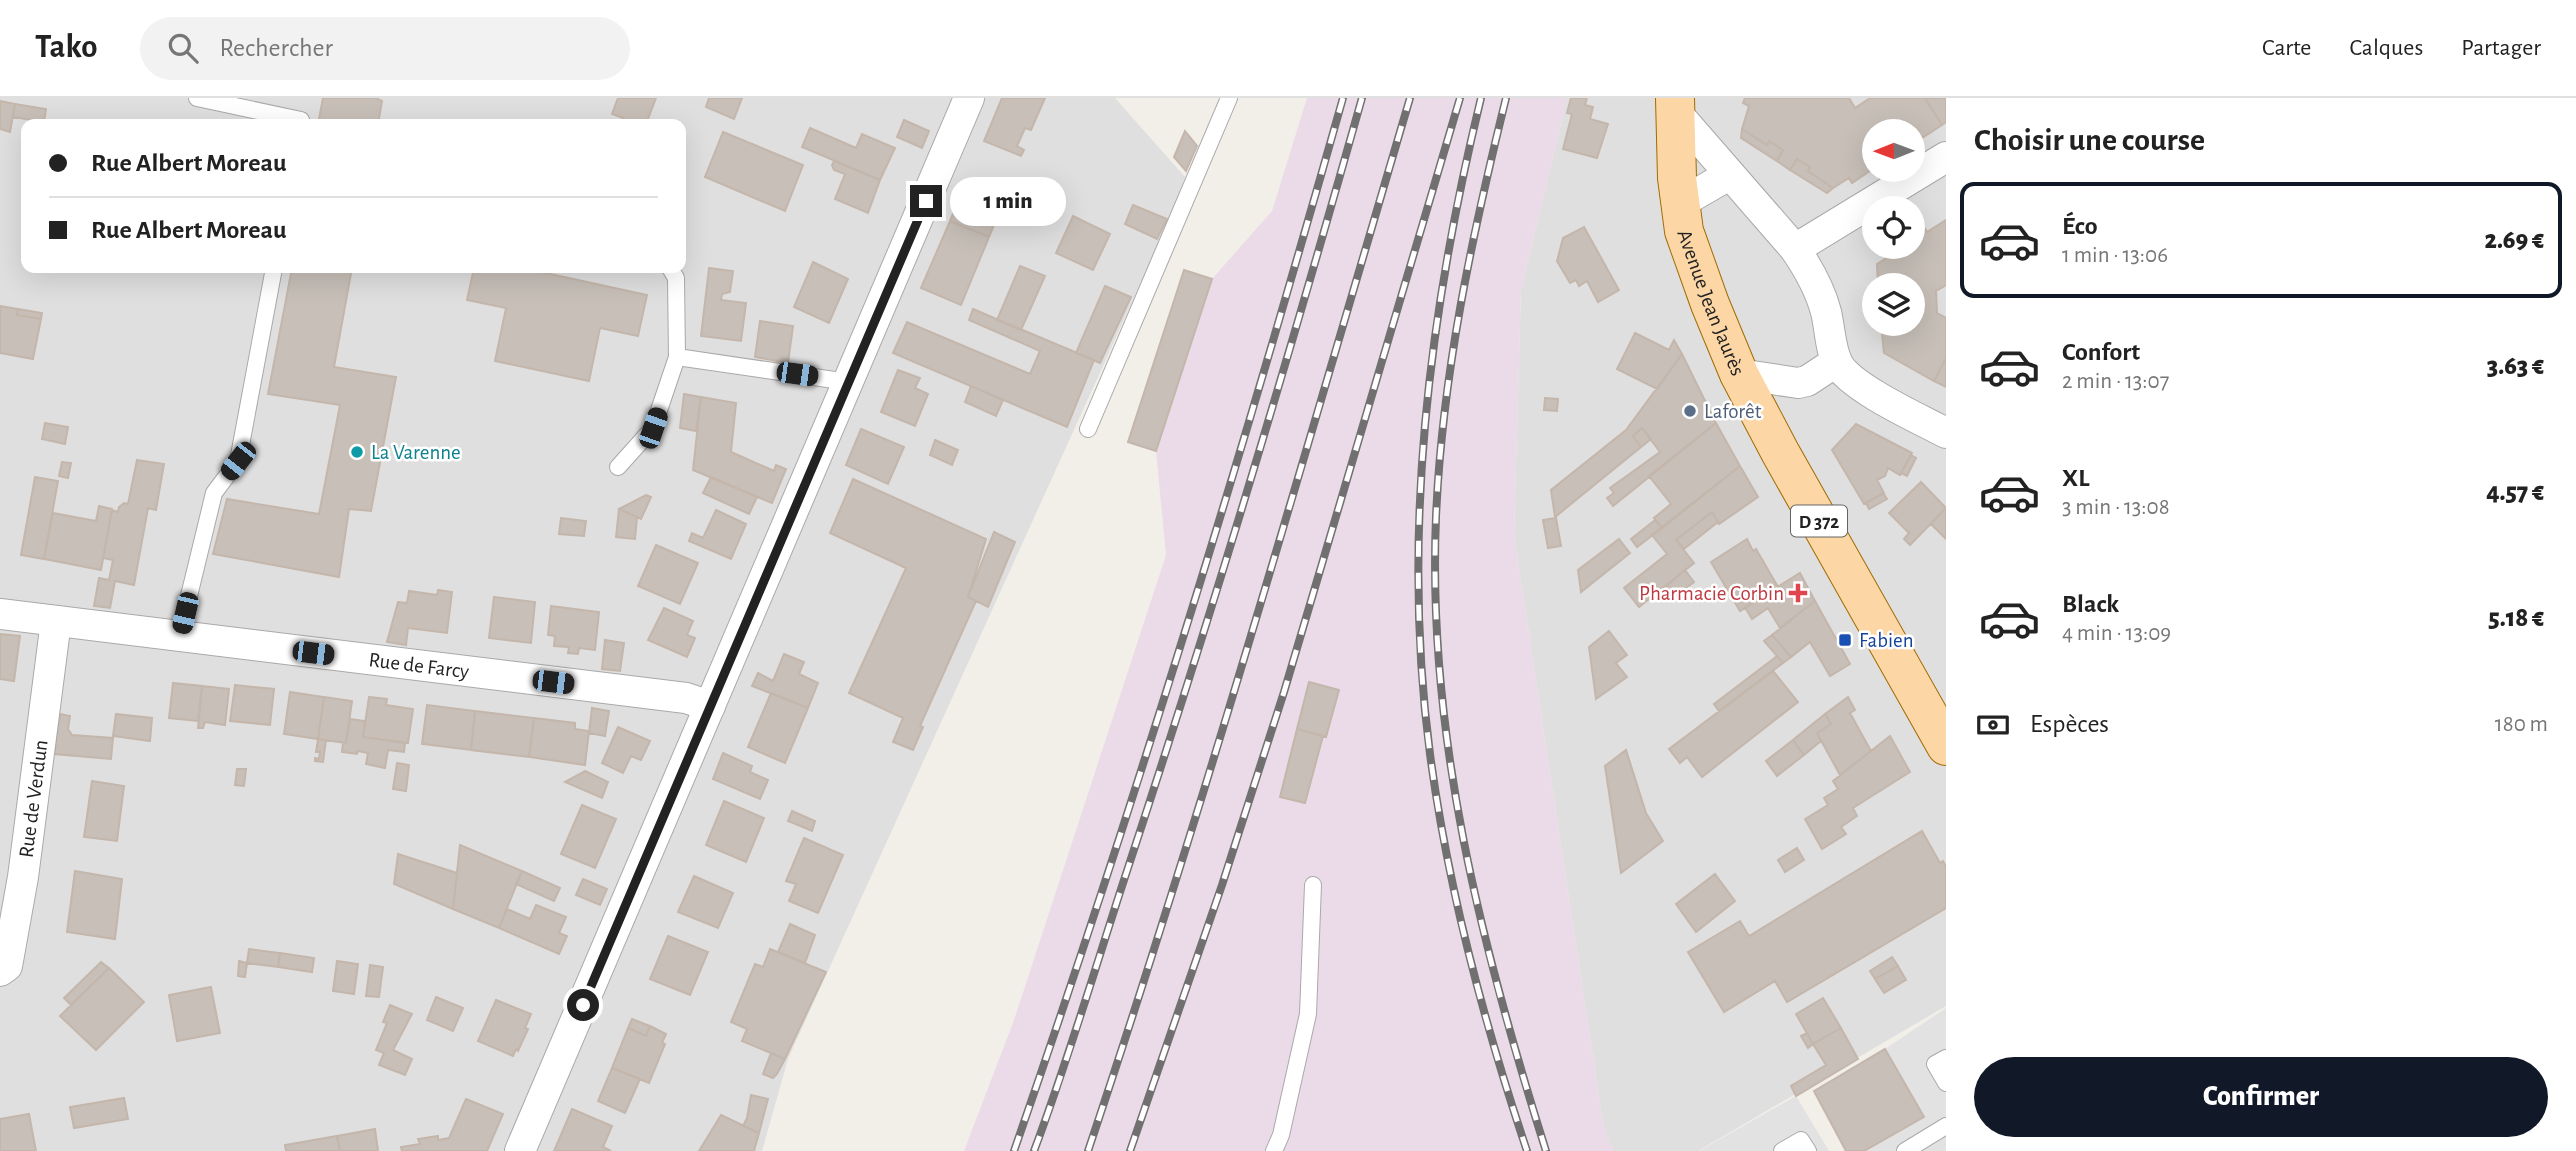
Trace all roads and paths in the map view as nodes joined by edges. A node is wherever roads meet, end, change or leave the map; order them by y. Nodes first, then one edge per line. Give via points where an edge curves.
1 (197, 98) edge
2 (969, 98) edge
3 (1229, 98) edge
4 (1675, 104) edge
5 (296, 119) edge
6 (1946, 157) edge
7 (1730, 175) junction
8 (1679, 204) junction
9 (1795, 249) junction
10 (273, 273) edge
11 (673, 273) edge
12 (677, 357) junction
13 (1836, 362) junction
14 (1739, 374) junction
15 (848, 382) junction
16 (1088, 429) dead end
17 (1946, 433) edge
18 (618, 467) dead end
19 (0, 614) edge
20 (56, 621) junction
21 (180, 637) junction
22 (710, 706) junction
23 (1946, 746) edge
24 (1313, 885) dead end
25 (0, 971) edge
26 (1946, 1058) edge
27 (1946, 1083) edge
28 (1946, 1126) edge
29 (520, 1151) edge
30 (1274, 1151) edge
31 (1782, 1151) edge
32 (1808, 1151) edge
33 (1905, 1151) edge

1 - 5 lane
2 - 15 street
3 - 16 lane
4 - 7 street
4 - 8 main road, Avenue Jean Jaurès / D 372
6 - 9 street
7 - 8 street
7 - 9 street
8 - 14 main road, Avenue Jean Jaurès / D 372 via 1684,231
9 - 13 street via 1811,273 1825,309
10 - 21 lane via 238,461 214,493
11 - 12 lane
12 - 15 lane
12 - 18 lane via 653,428
13 - 14 street via 1798,383
13 - 17 street via 1858,385
14 - 23 main road, Avenue Jean Jaurès / D 372
15 - 22 street
19 - 20 street, Rue de Farcy
20 - 21 street, Rue de Farcy
20 - 25 street, Rue de Verdun via 23,877 7,966
21 - 22 street, Rue de Farcy via 686,698
22 - 29 street
24 - 30 lane via 1308,1014
26 - 27 lane via 1935,1064
28 - 33 lane
31 - 32 lane via 1801,1140

